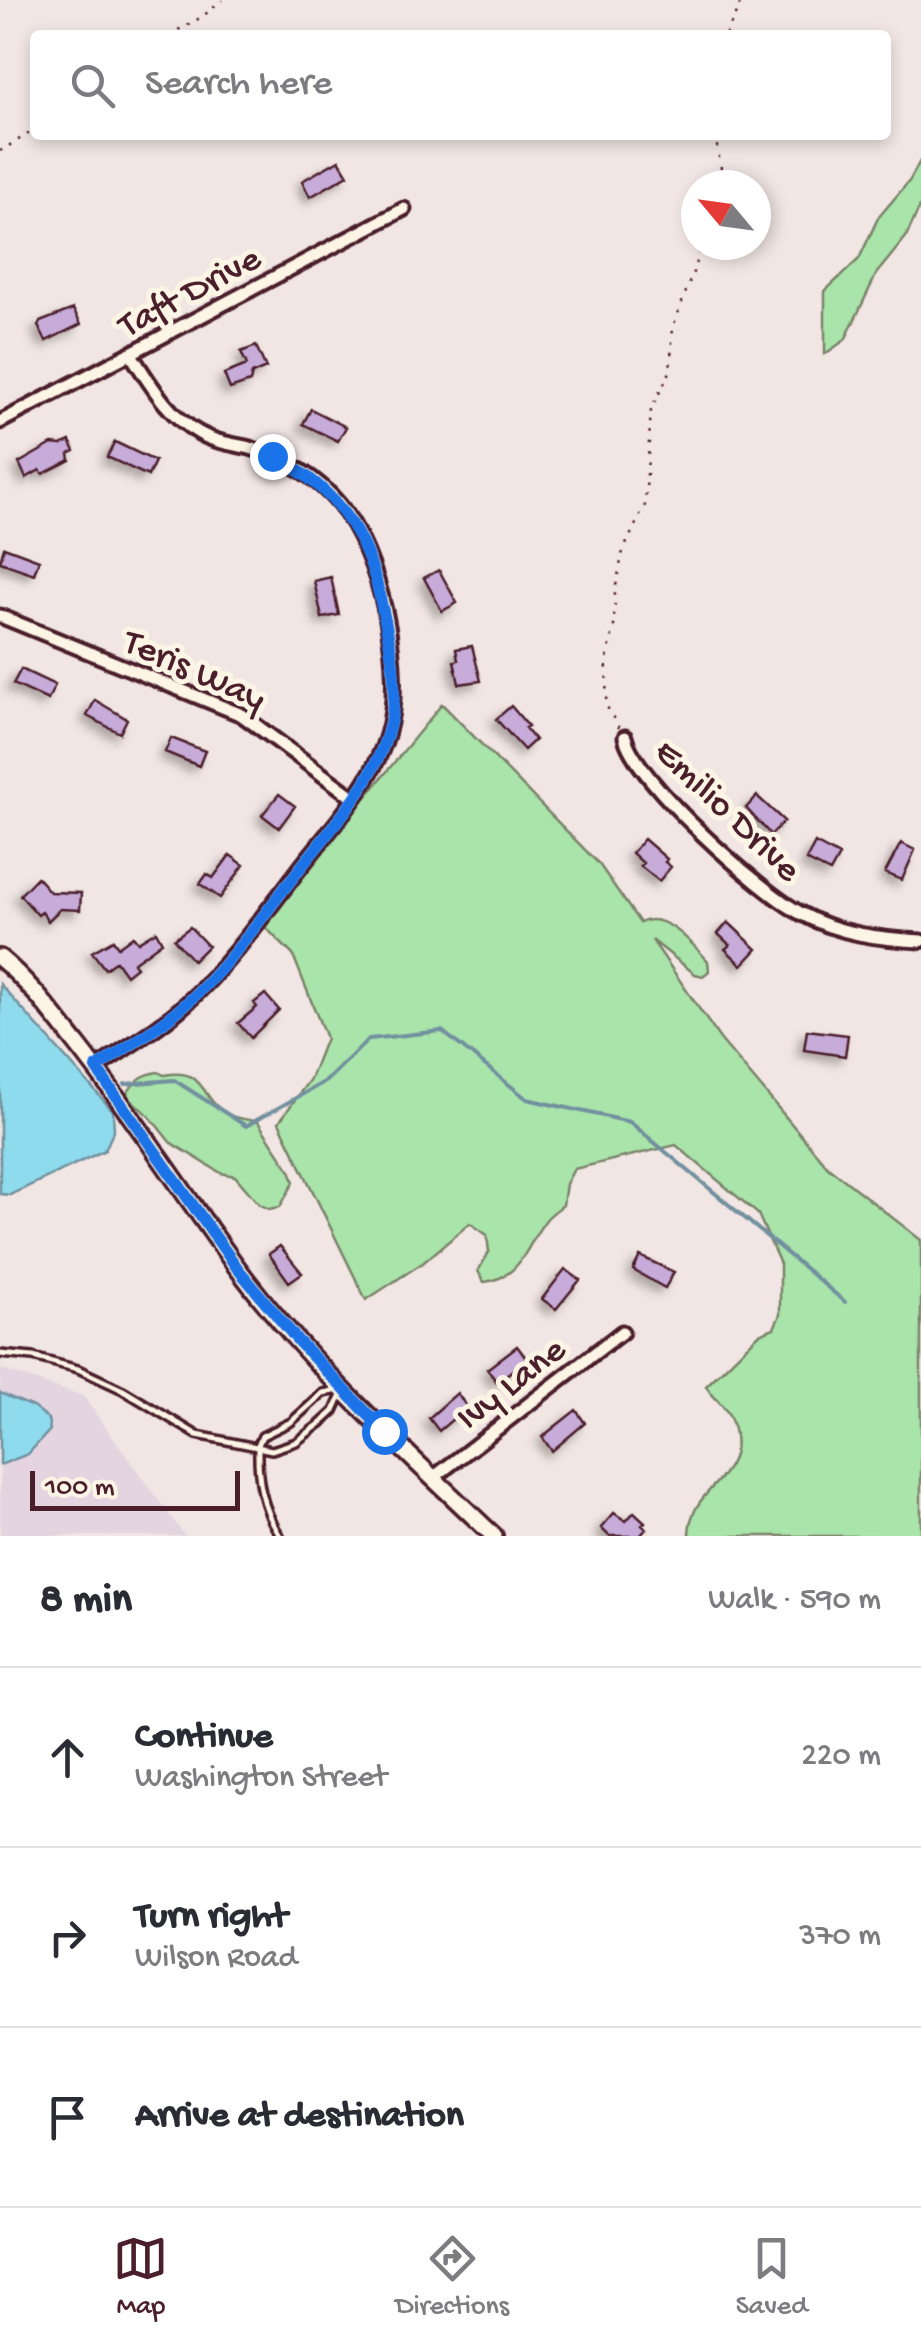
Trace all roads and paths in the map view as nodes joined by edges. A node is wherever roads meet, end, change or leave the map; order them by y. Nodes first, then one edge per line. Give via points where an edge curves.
1 (222, 0) edge
2 (742, 0) edge
3 (179, 30) edge
4 (728, 30) edge
5 (30, 133) edge
6 (716, 140) edge
7 (0, 151) edge
8 (721, 170) edge
9 (404, 210) dead end
10 (697, 260) edge
11 (130, 353) junction
12 (0, 422) edge
13 (0, 616) edge
14 (624, 737) joint
15 (354, 798) junction
16 (921, 941) edge
17 (0, 958) edge
18 (96, 1068) junction
19 (622, 1332) dead end
20 (0, 1354) edge
21 (343, 1390) junction
22 (258, 1445) junction
23 (433, 1478) junction
24 (280, 1536) edge
25 (494, 1536) edge

1 - 3 path
2 - 4 path
5 - 7 path
6 - 8 path
9 - 11 street, Taft Drive
10 - 14 path via 673,326 670,372 651,409 645,505 622,551 615,591 606,705
11 - 12 street, Taft Drive
11 - 15 street via 168,408 198,433 272,456 310,477 338,503 366,549 395,684 387,735
13 - 15 street, Teris Way via 242,715
14 - 16 street, Emilio Drive via 652,784 773,896 841,930
15 - 18 street via 200,991
17 - 18 main road
18 - 21 main road via 238,1269
19 - 23 street, Ivy Lane
20 - 22 lane via 78,1369 197,1435
21 - 22 lane via 323,1393
21 - 22 lane via 334,1410 296,1442 272,1450
21 - 23 main road
22 - 24 lane via 261,1492
23 - 25 main road

